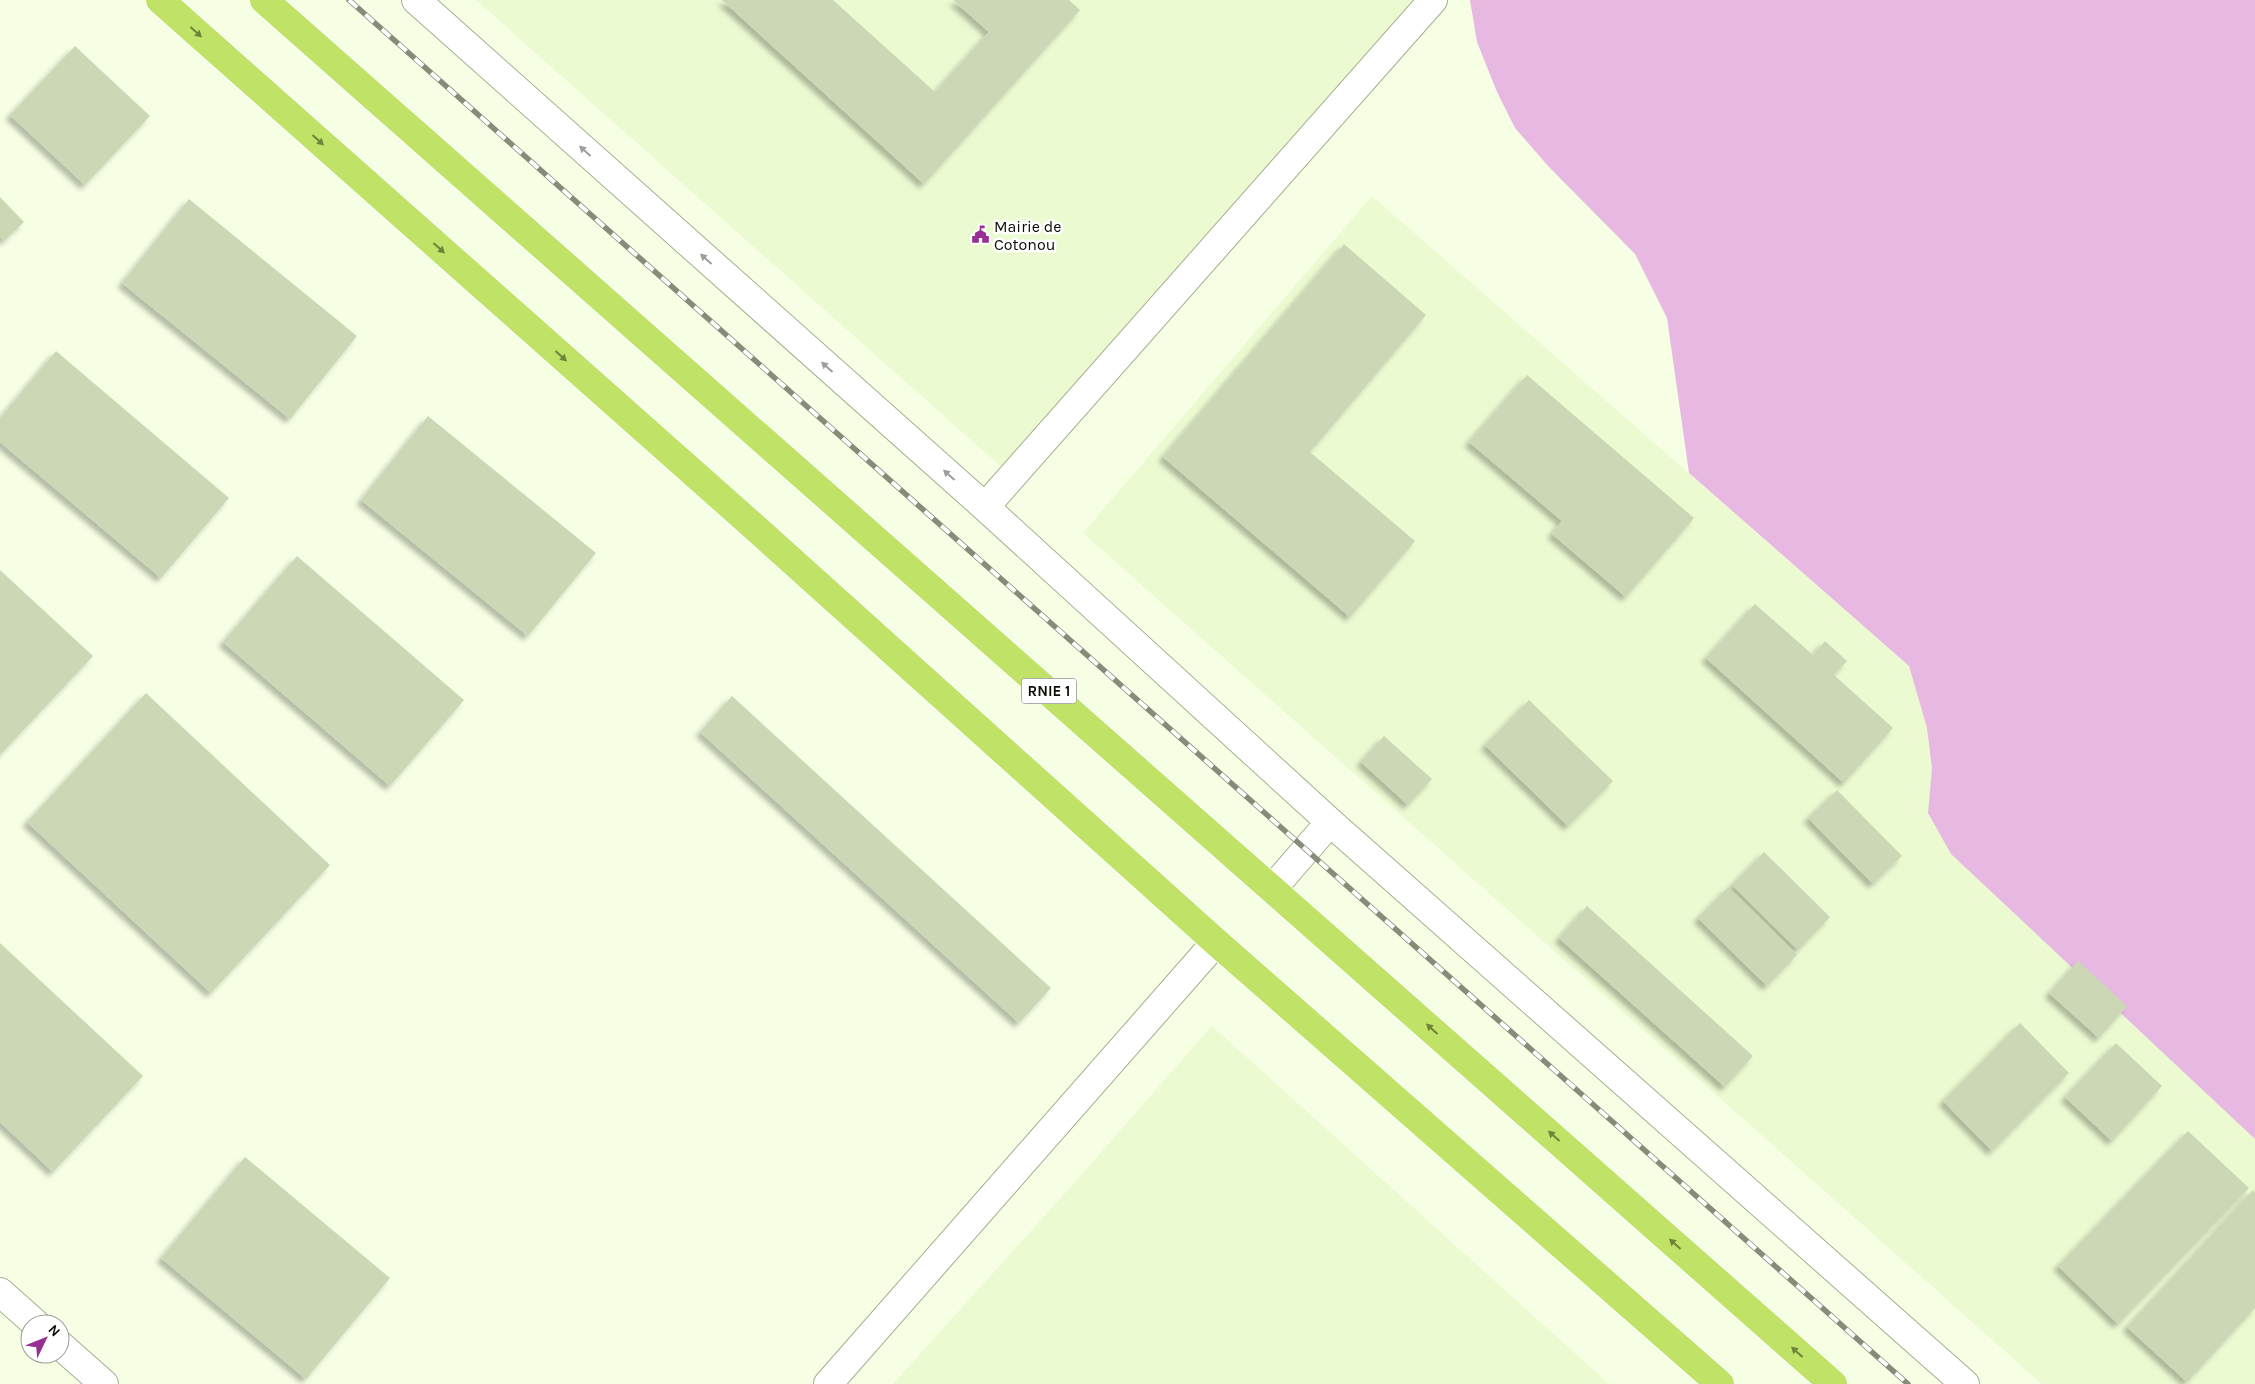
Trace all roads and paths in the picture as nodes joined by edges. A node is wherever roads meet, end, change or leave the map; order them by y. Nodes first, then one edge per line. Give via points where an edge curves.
1 (160, 0) edge
2 (264, 0) edge
3 (416, 0) edge
4 (1433, 0) edge
5 (985, 507) junction
6 (1330, 822) junction
7 (1273, 888) junction
8 (1216, 942) junction
9 (0, 1292) edge
10 (25, 1314) edge
11 (70, 1355) edge
12 (104, 1384) edge
13 (828, 1384) edge
14 (1720, 1384) edge
15 (1834, 1384) edge
16 (1965, 1384) edge

1 -> 8 highway
2 - 7 highway, RNIE 1
5 -> 3 street
4 - 5 street
5 - 6 street
6 - 7 street
6 - 16 street
15 -> 7 highway, RNIE 1
8 - 13 street
8 - 14 highway
9 - 10 street
11 - 12 street

